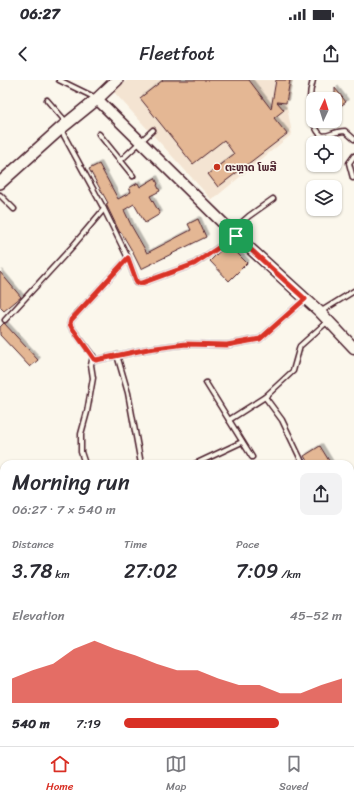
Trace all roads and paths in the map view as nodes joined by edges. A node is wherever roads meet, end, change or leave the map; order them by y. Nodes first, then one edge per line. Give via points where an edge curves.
1 (59, 80) edge
2 (117, 80) edge
3 (313, 80) edge
4 (311, 92) edge
5 (97, 99) junction
6 (47, 100) dead end
7 (64, 126) junction
8 (315, 128) edge
9 (153, 130) dead end
10 (99, 134) dead end
11 (354, 139) edge
12 (140, 141) junction
13 (354, 156) edge
14 (120, 161) junction
15 (133, 176) dead end
16 (353, 178) edge
17 (0, 183) edge
18 (0, 195) edge
19 (273, 198) dead end
20 (14, 209) dead end
21 (104, 209) junction
22 (234, 234) junction
23 (128, 258) junction
24 (354, 292) edge
25 (305, 299) junction
26 (320, 312) junction
27 (5, 320) dead end
28 (328, 321) junction
29 (354, 348) edge
30 (117, 355) junction
31 (93, 356) junction
32 (206, 384) dead end
33 (265, 397) junction
34 (230, 420) junction
35 (242, 442) junction
36 (252, 457) dead end
37 (84, 460) edge
38 (140, 460) edge
39 (204, 460) edge
40 (301, 460) edge

1 - 5 lane
2 - 5 main road
3 - 4 lane
5 - 7 main road
5 - 12 street
6 - 7 lane
7 - 17 main road
7 - 21 lane
8 - 11 lane via 320,135 345,131
9 - 12 lane
10 - 14 lane
12 - 14 lane
12 - 22 street
13 - 16 lane via 349,163
14 - 15 lane
18 - 20 lane
19 - 22 lane via 249,216
21 - 23 lane
21 - 27 lane
22 - 23 lane via 194,264 142,283 137,283
22 - 25 street
23 - 31 lane via 71,320 72,328
24 - 26 lane
25 - 26 street
25 - 30 lane via 260,339 227,345 186,344
26 - 28 street
28 - 29 street
28 - 33 lane via 300,346 293,371
30 - 31 lane via 96,360
30 - 38 lane via 128,393
31 - 37 lane via 93,378 81,434
32 - 34 lane
33 - 34 lane
33 - 40 lane via 282,420
34 - 35 lane
35 - 36 lane
35 - 39 lane

